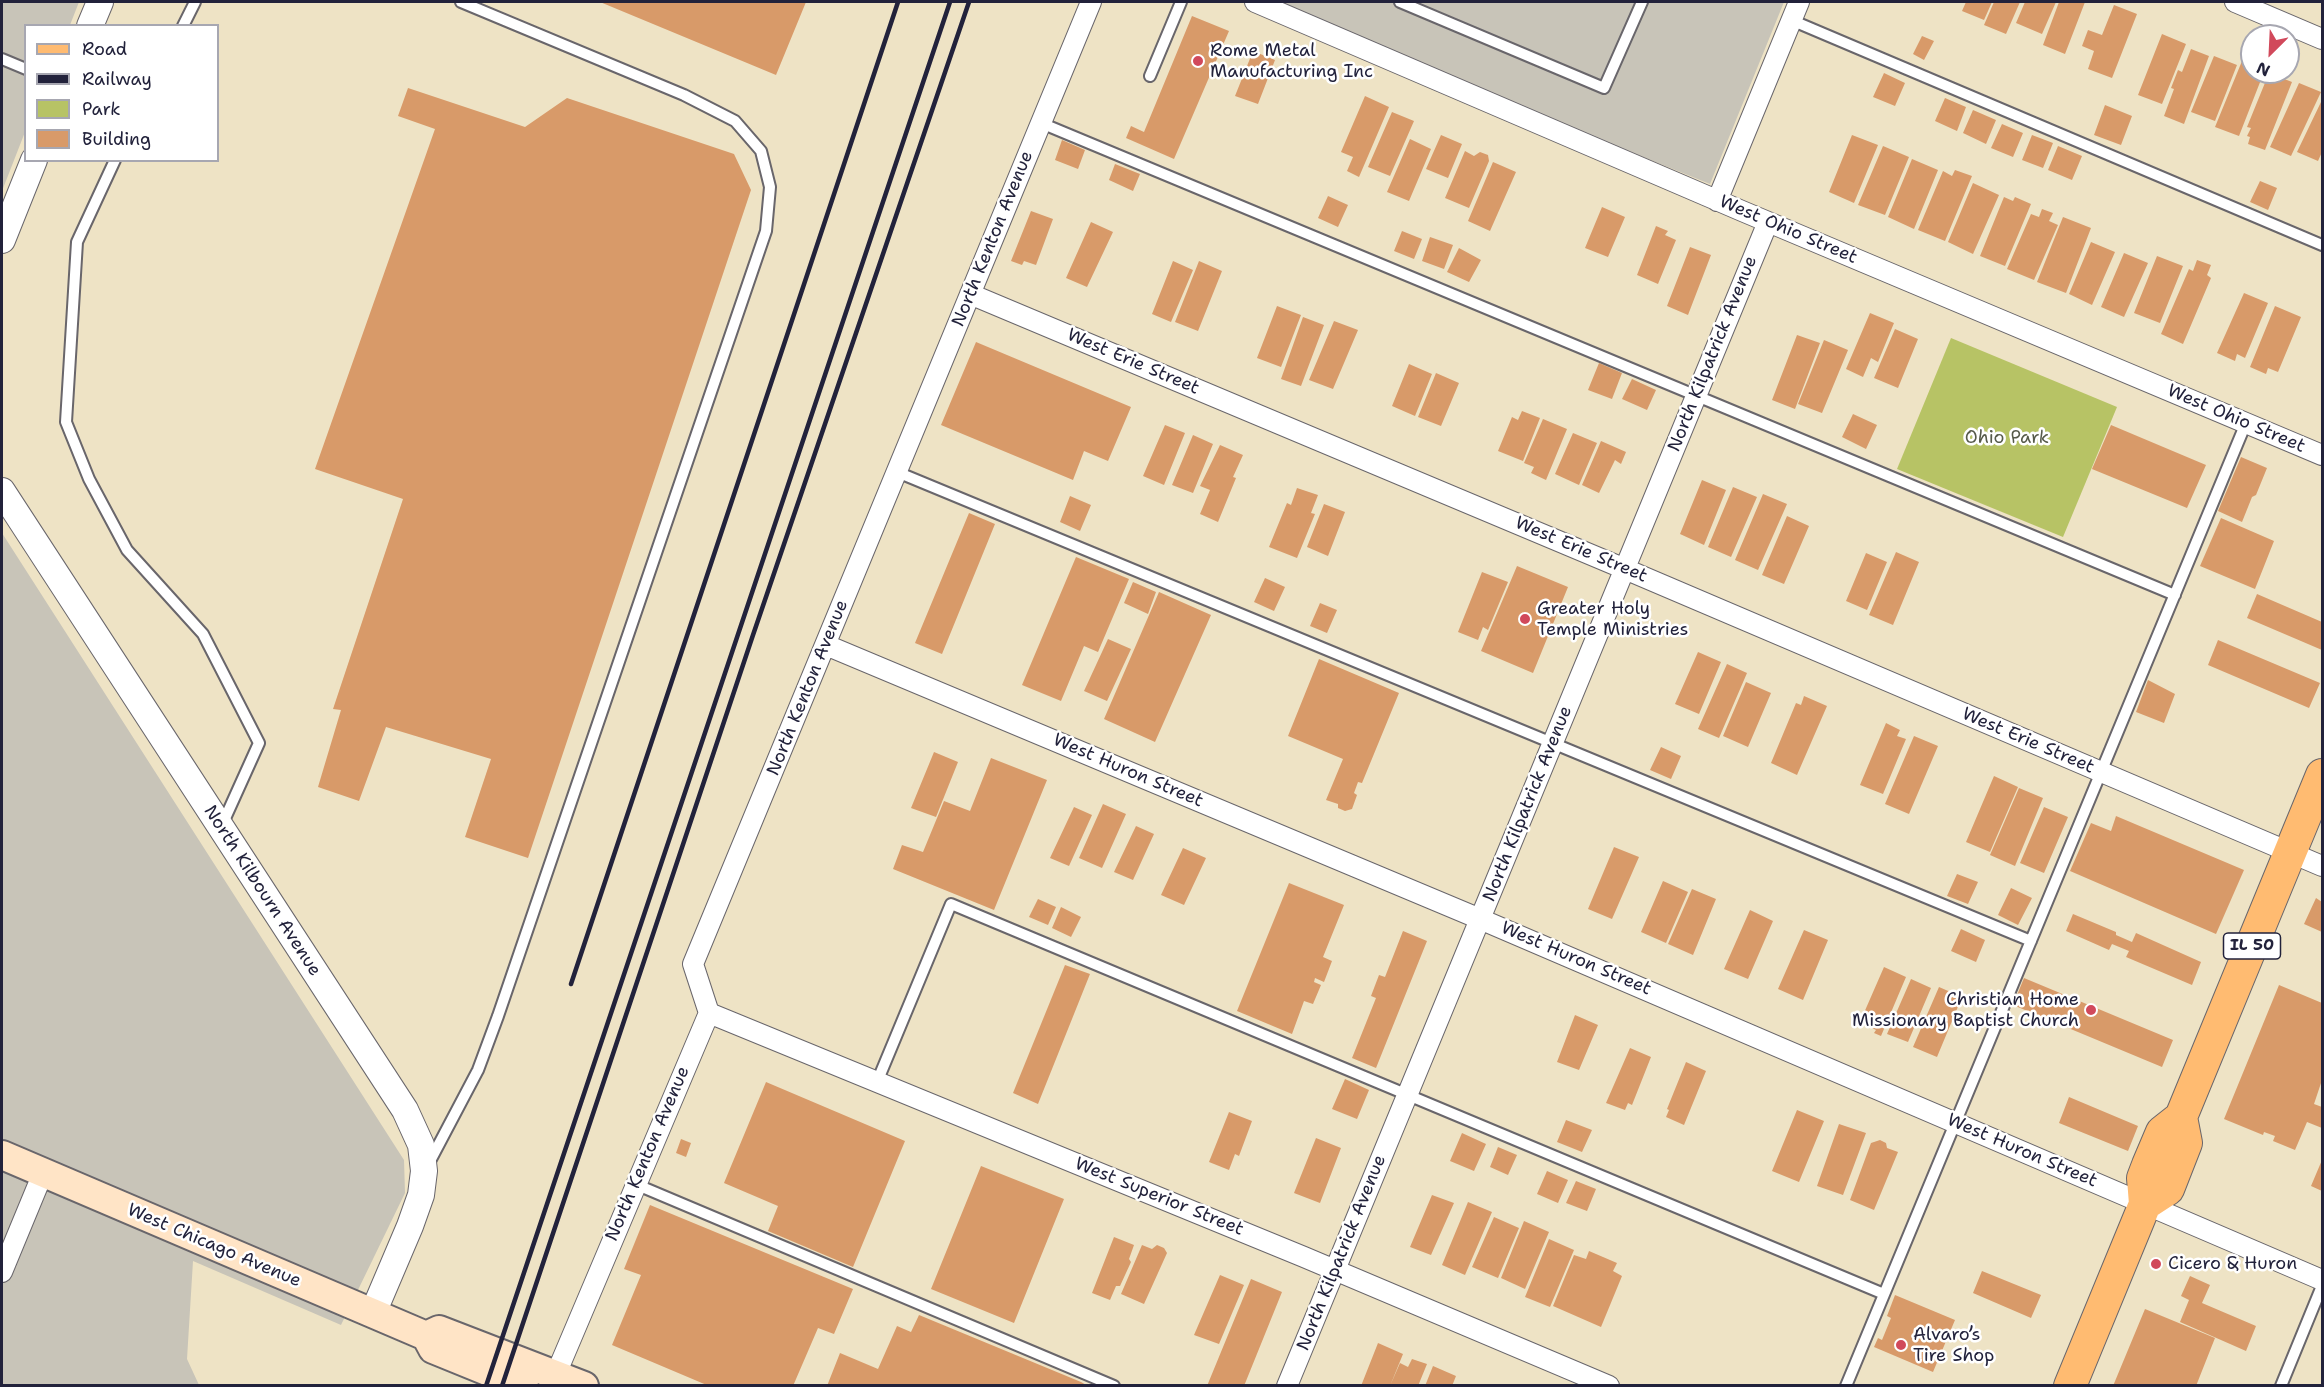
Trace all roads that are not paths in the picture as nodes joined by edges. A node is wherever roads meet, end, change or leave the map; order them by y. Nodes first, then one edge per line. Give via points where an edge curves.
1 (100, 2) edge
2 (195, 2) edge
3 (461, 2) edge
4 (1091, 2) edge
5 (1181, 2) edge
6 (1255, 2) edge
7 (1400, 2) edge
8 (1642, 2) edge
9 (1799, 2) edge
10 (2235, 2) edge
11 (1791, 20) junction
12 (91, 24) edge
13 (184, 24) edge
14 (2322, 39) edge
15 (2, 59) edge
16 (24, 68) edge
17 (1150, 76) dead end
18 (1041, 123) junction
19 (33, 162) edge
20 (115, 162) edge
21 (1717, 201) junction
22 (1768, 222) junction
23 (2, 240) edge
24 (2322, 245) edge
25 (970, 294) junction
26 (1697, 395) junction
27 (2246, 423) junction
28 (2322, 455) edge
29 (897, 472) junction
30 (2, 491) edge
31 (1625, 569) junction
32 (2175, 595) junction
33 (826, 645) junction
34 (1553, 743) junction
35 (2101, 772) junction
36 (2322, 775) edge
37 (221, 828) junction
38 (2290, 853) junction
39 (2322, 866) edge
40 (1480, 919) junction
41 (2031, 941) junction
42 (708, 1013) junction
43 (877, 1082) junction
44 (1407, 1096) junction
45 (1955, 1122) junction
46 (2, 1155) edge
47 (424, 1171) junction
48 (43, 1173) junction
49 (635, 1184) junction
50 (2145, 1203) junction
51 (1335, 1270) junction
52 (2, 1272) edge
53 (2322, 1280) edge
54 (2322, 1286) edge
55 (1884, 1294) junction
56 (373, 1313) junction
57 (426, 1336) junction
58 (555, 1374) junction
59 (524, 1386) edge
60 (585, 1386) edge
61 (1114, 1386) edge
62 (1287, 1386) edge
63 (1609, 1386) edge
64 (1846, 1386) edge
65 (2070, 1386) edge
66 (2281, 1386) edge

1 - 12 street
2 - 13 lane
3 - 47 lane via 684,95 735,121 761,151 770,187 766,231 502,1005 478,1070
4 - 18 street, North Kenton Avenue
5 - 17 lane
6 - 21 street, West Ohio Street
7 - 8 lane via 1604,88
9 - 11 street
10 - 14 street
11 - 21 street
11 - 24 lane
15 - 16 lane
18 - 25 street, North Kenton Avenue
18 - 26 lane
19 - 23 street
20 - 37 lane via 77,242 66,422 89,479 127,550 203,634 259,743
21 - 22 street, West Ohio Street
22 - 26 street, North Kilpatrick Avenue
22 - 27 street, West Ohio Street
25 - 29 street, North Kenton Avenue
25 - 31 street, West Erie Street
26 - 31 street, North Kilpatrick Avenue
26 - 32 lane
27 - 28 street, West Ohio Street
27 - 32 lane
29 - 33 street, North Kenton Avenue
29 - 34 lane
30 - 37 street, North Kilbourn Avenue
31 - 34 street, North Kilpatrick Avenue
31 - 35 street, West Erie Street
32 - 35 lane
33 - 40 street, West Huron Street
33 - 42 street, North Kenton Avenue via 693,964
34 - 40 street, North Kilpatrick Avenue
34 - 41 lane
35 - 38 street, West Erie Street
35 - 41 lane
36 - 38 main road, IL 50
37 - 47 street, North Kilbourn Avenue via 405,1110 420,1145
38 - 39 street, West Erie Street
38 - 50 main road, IL 50 via 2181,1117 2162,1132 2148,1165 2143,1178
40 - 44 street, North Kilpatrick Avenue
40 - 45 street, West Huron Street
41 - 45 lane
42 - 43 street, West Superior Street
42 - 49 street, North Kenton Avenue
43 - 44 lane via 951,904
43 - 51 street, West Superior Street
44 - 51 street, North Kilpatrick Avenue
44 - 55 lane
45 - 50 street, West Huron Street
45 - 55 lane
46 - 48 main road, West Chicago Avenue
47 - 56 street, North Kilbourn Avenue via 410,1226
48 - 52 street
48 - 56 main road, West Chicago Avenue
49 - 58 street, North Kenton Avenue
49 - 61 lane
50 - 53 street, West Huron Street
50 - 65 main road, IL 50
51 - 62 street, North Kilpatrick Avenue
51 - 63 street, West Superior Street
54 - 66 lane
55 - 64 lane
56 - 57 main road, West Chicago Avenue
57 - 58 main road, West Chicago Avenue via 439,1330
57 - 59 main road, West Chicago Avenue via 433,1349
58 - 60 main road, West Chicago Avenue

